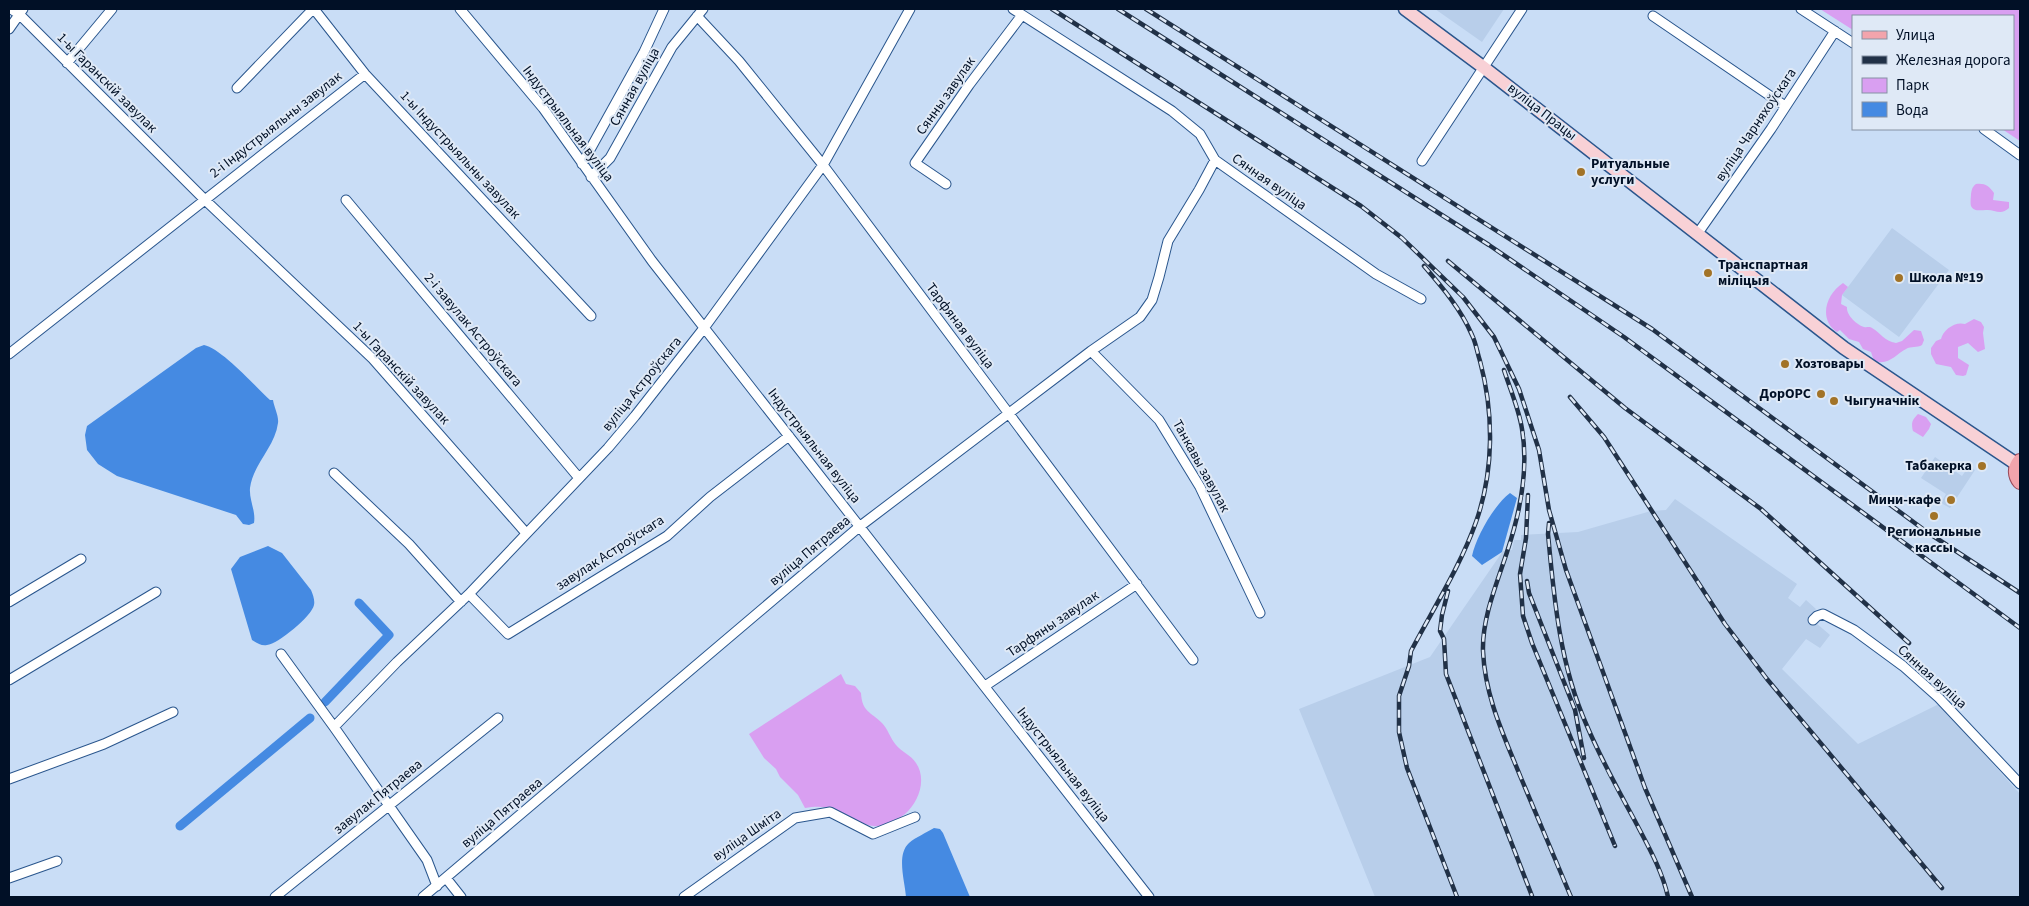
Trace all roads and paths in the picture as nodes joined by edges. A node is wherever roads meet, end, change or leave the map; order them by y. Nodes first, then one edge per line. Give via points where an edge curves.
1 (11, 9) edge
2 (112, 9) edge
3 (313, 9) edge
4 (460, 9) edge
5 (664, 9) edge
6 (910, 9) edge
7 (1013, 9) edge
8 (1404, 9) edge
9 (1522, 9) edge
10 (1801, 9) edge
11 (22, 12) edge
12 (700, 13) edge
13 (1022, 15) junction
14 (1653, 16) dead end
15 (9, 29) edge
16 (1835, 31) junction
17 (1852, 42) edge
18 (66, 63) junction
19 (1483, 67) junction
20 (365, 74) junction
21 (237, 88) dead end
22 (1785, 106) junction
23 (1985, 130) edge
24 (2020, 155) edge
25 (1215, 160) junction
26 (1422, 161) dead end
27 (582, 164) junction
28 (823, 165) junction
29 (591, 177) junction
30 (946, 184) dead end
31 (204, 199) junction
32 (346, 200) dead end
33 (1698, 233) junction
34 (1421, 299) dead end
35 (591, 316) dead end
36 (704, 328) junction
37 (1091, 351) junction
38 (9, 354) edge
39 (1008, 414) junction
40 (789, 436) junction
41 (2019, 463) edge
42 (334, 473) dead end
43 (579, 478) junction
44 (2020, 482) edge
45 (860, 527) junction
46 (526, 533) junction
47 (81, 558) dead end
48 (1137, 584) junction
49 (156, 592) dead end
50 (470, 594) junction
51 (9, 602) edge
52 (461, 602) junction
53 (1260, 613) dead end
54 (1813, 620) dead end
55 (280, 654) dead end
56 (1193, 660) dead end
57 (9, 680) edge
58 (985, 686) junction
59 (174, 712) dead end
60 (498, 718) dead end
61 (334, 727) junction
62 (9, 779) edge
63 (2020, 784) edge
64 (389, 806) junction
65 (914, 817) dead end
66 (57, 861) dead end
67 (9, 878) edge
68 (446, 878) junction
69 (437, 886) junction
70 (275, 897) edge
71 (423, 897) edge
72 (461, 897) edge
73 (684, 897) edge
74 (1149, 897) edge

1 - 11 street, 1-ы Гаранскій завулак
2 - 18 street
3 - 20 street, 1-ы Індустрыяльны завулак
3 - 21 street
4 - 27 street, Індустрыяльная вуліца via 542,108
5 - 27 street, Сянная вуліца
6 - 28 street, вуліца Астроўскага
7 - 13 street, Сянная вуліца
8 - 19 main road, вуліца Працы
9 - 19 street
10 - 16 street
11 - 15 street
11 - 18 street, 1-ы Гаранскій завулак
12 - 28 street, Тарфяная вуліца
12 - 29 street, Сянная вуліца via 672,47 610,158
13 - 25 street, Сянная вуліца via 1172,110 1200,134
13 - 30 street, Сянны завулак via 915,164
14 - 22 street
16 - 17 street
16 - 22 street, вуліца Чарняхоўскага
18 - 31 street, 1-ы Гаранскій завулак
19 - 26 street
19 - 33 main road, вуліца Працы
20 - 31 street, 2-і Індустрыяльны завулак
20 - 35 street, 1-ы Індустрыяльны завулак
22 - 33 street, вуліца Чарняхоўскага
23 - 24 street
25 - 34 street, Сянная вуліца via 1376,274
25 - 37 street, вуліца Пятраева via 1168,241 1152,300 1140,317
27 - 29 street, Індустрыяльная вуліца
28 - 36 street, вуліца Астроўскага
28 - 39 street, Тарфяная вуліца
29 - 36 street, Індустрыяльная вуліца
31 - 38 street
31 - 46 street, 1-ы Гаранскій завулак via 373,359
32 - 43 street, 2-і завулак Астроўскага
33 - 41 main road, вуліца Працы via 1844,348
36 - 40 street, Індустрыяльная вуліца
36 - 43 street, вуліца Астроўскага via 635,416
37 - 39 street, вуліца Пятраева
37 - 53 street, Танкавы завулак via 1159,420 1200,487
39 - 45 street, вуліца Пятраева
39 - 48 street, Тарфяная вуліца
40 - 45 street, Індустрыяльная вуліца
40 - 50 street, завулак Астроўскага via 710,497 667,536 508,634
41 - 44 main road, вуліца Працы via 2016,474
42 - 52 street via 409,544
43 - 46 street, вуліца Астроўскага
45 - 58 street, Індустрыяльная вуліца
45 - 68 street, вуліца Пятраева
46 - 50 street, вуліца Астроўскага
47 - 51 street
48 - 56 street, Тарфяная вуліца
48 - 58 street, Тарфяны завулак
49 - 57 street
50 - 52 street, вуліца Астроўскага
52 - 61 street, вуліца Астроўскага via 396,662
54 - 63 street, Сянная вуліца via 1823,614 1854,630 1903,666 1939,698
55 - 61 street
58 - 74 street, Індустрыяльная вуліца
59 - 62 street via 104,744
60 - 64 street, завулак Пятраева
61 - 64 street
64 - 69 street via 427,860
64 - 70 street, завулак Пятраева
65 - 73 street, вуліца Шміта via 873,834 830,812 795,818
66 - 67 street
68 - 69 street, вуліца Пятраева
68 - 72 street
69 - 71 street, вуліца Пятраева

